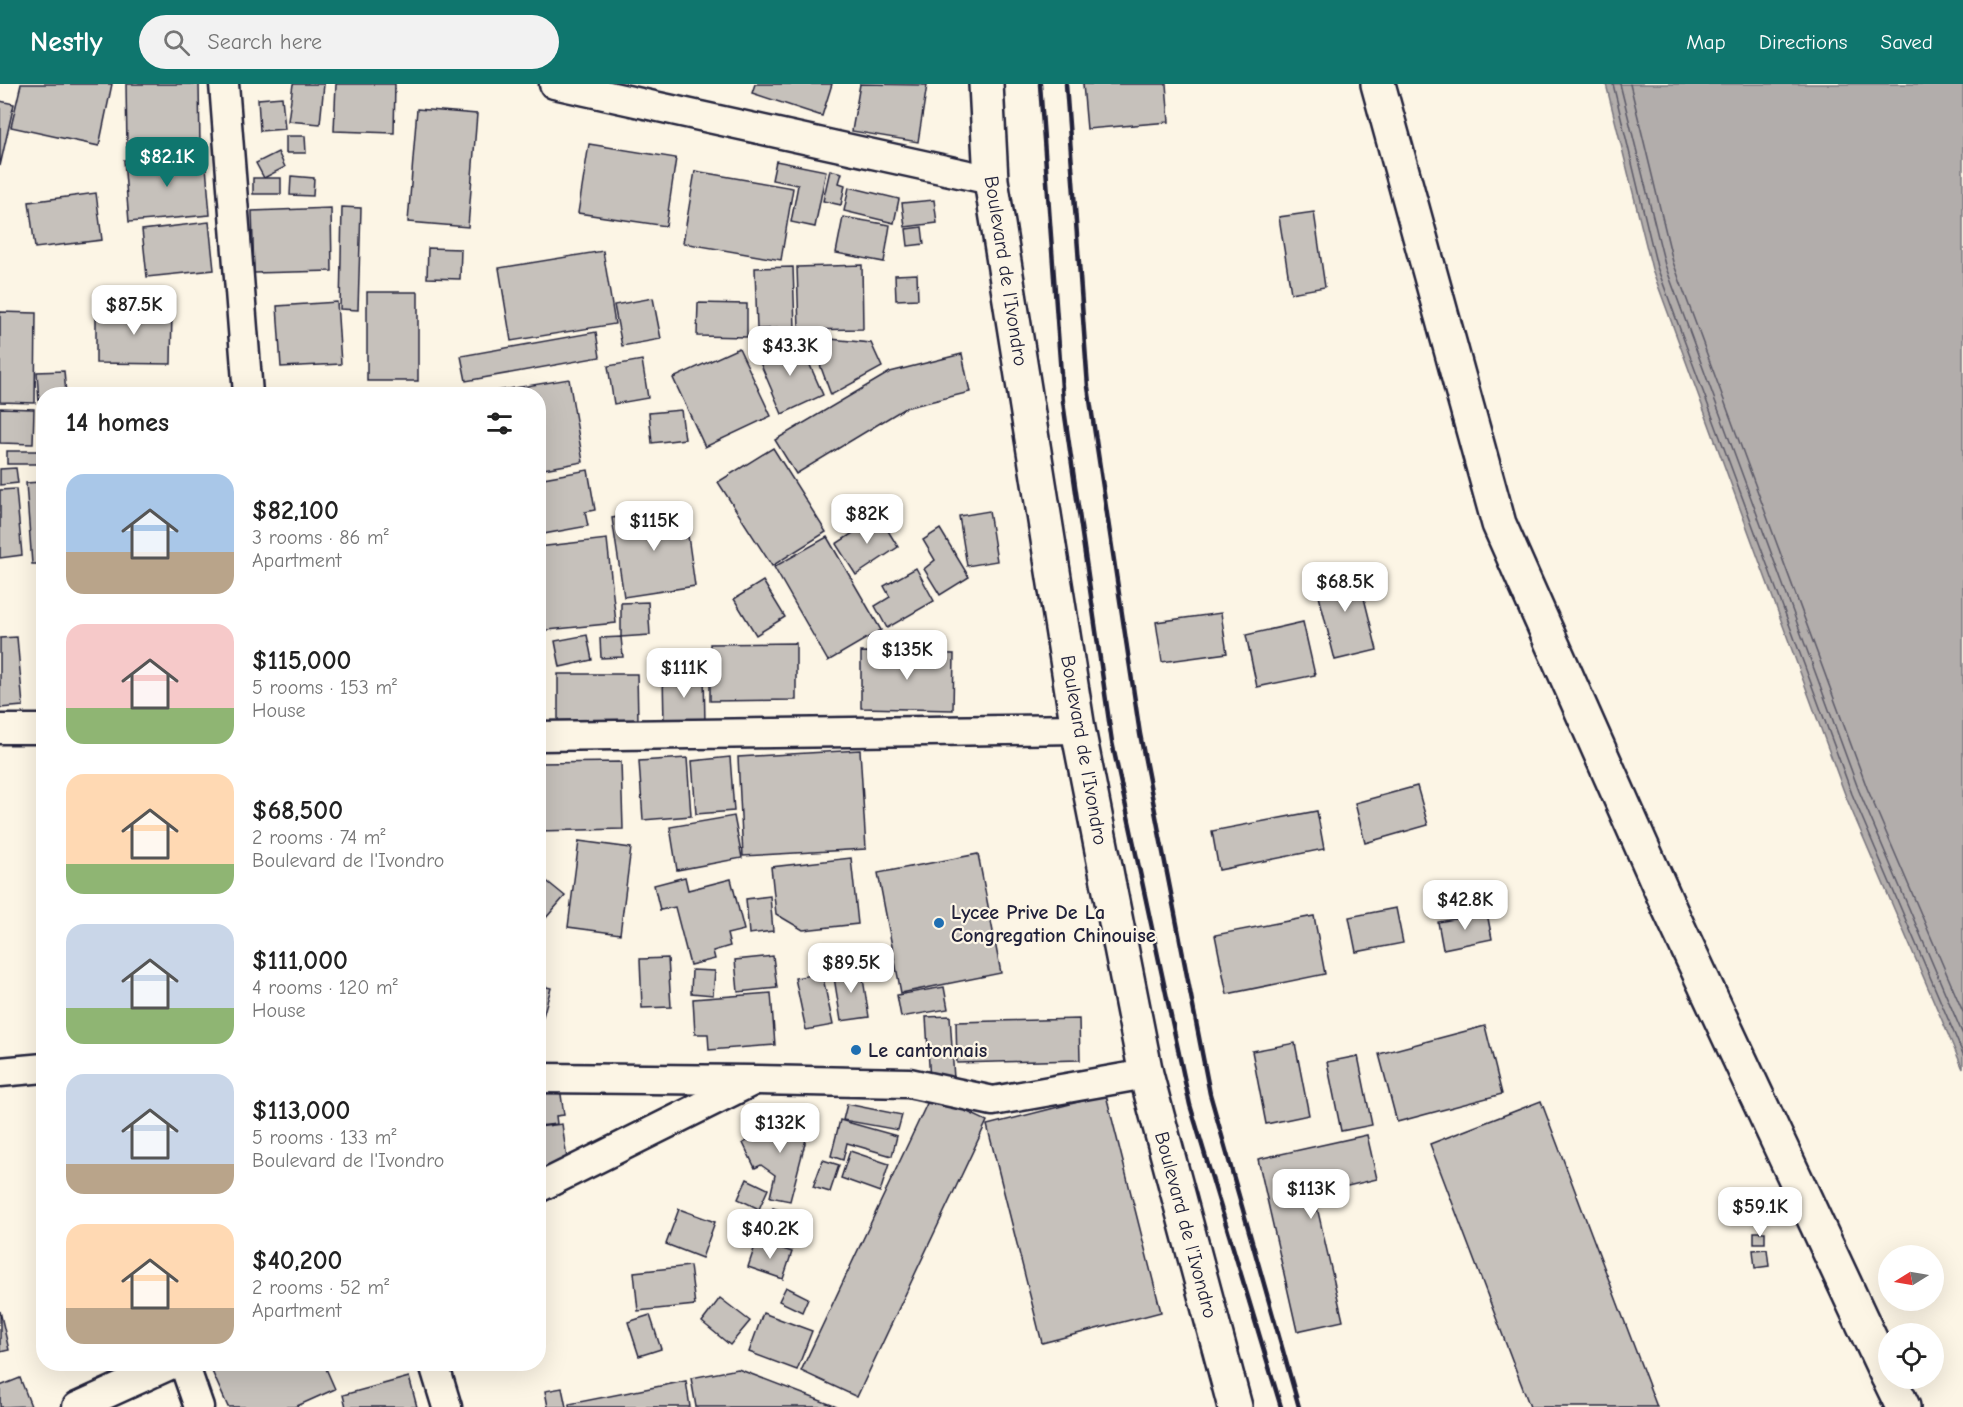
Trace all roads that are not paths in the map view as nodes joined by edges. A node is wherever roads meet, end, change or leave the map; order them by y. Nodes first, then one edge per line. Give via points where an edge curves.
1 (224, 84) edge
2 (554, 84) edge
3 (986, 84) edge
4 (1378, 84) edge
5 (991, 180) junction
6 (247, 387) edge
7 (0, 729) edge
8 (36, 729) edge
9 (1078, 729) junction
10 (546, 736) edge
11 (36, 1069) edge
12 (0, 1072) edge
13 (1146, 1074) junction
14 (546, 1078) edge
15 (756, 1080) junction
16 (546, 1184) edge
17 (1878, 1354) edge
18 (157, 1371) edge
19 (186, 1371) edge
20 (436, 1371) edge
21 (1894, 1389) edge
22 (77, 1407) edge
23 (199, 1407) edge
24 (447, 1407) edge
25 (1235, 1407) edge
26 (1903, 1407) edge

1 - 6 street
2 - 5 street
3 - 5 main road, Boulevard de l'Ivondro
4 - 17 main road via 1499,524 1670,910
5 - 9 main road, Boulevard de l'Ivondro
7 - 8 street
9 - 10 street
9 - 13 main road, Boulevard de l'Ivondro
11 - 12 street
13 - 15 street via 993,1101 909,1083
13 - 25 main road, Boulevard de l'Ivondro
14 - 15 street
15 - 16 street
18 - 22 street
19 - 23 street
20 - 24 street
21 - 26 main road

